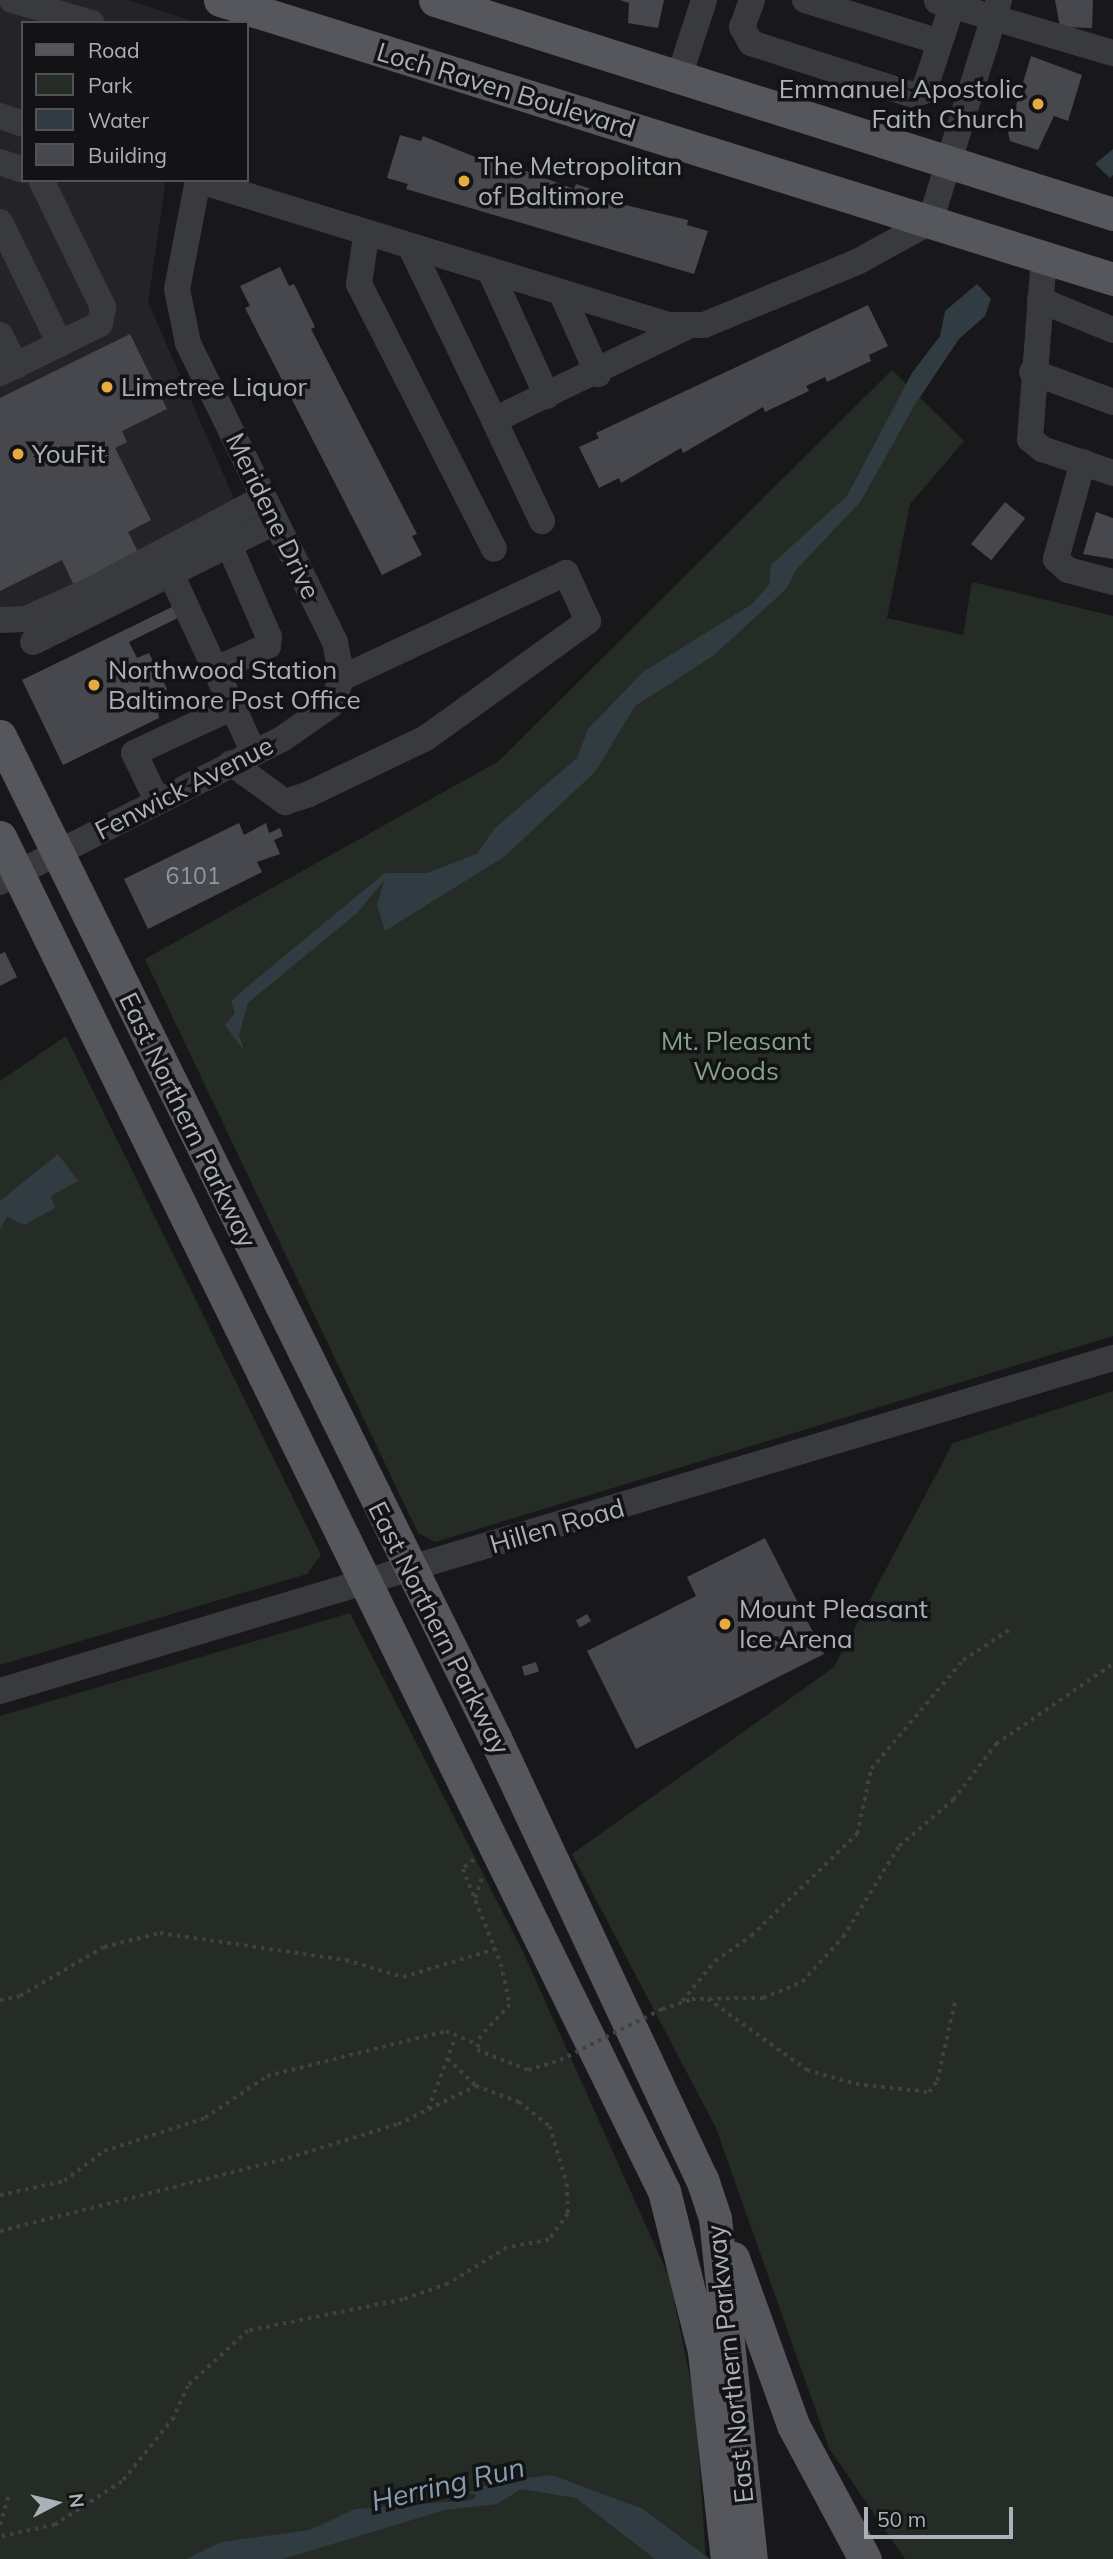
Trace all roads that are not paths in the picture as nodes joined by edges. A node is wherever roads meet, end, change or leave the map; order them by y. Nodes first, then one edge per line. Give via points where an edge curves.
1 (5, 0) edge
2 (12, 0) edge
3 (435, 0) edge
4 (704, 0) edge
5 (752, 0) edge
6 (805, 0) edge
7 (944, 3) edge
8 (242, 8) edge
9 (997, 10) edge
10 (0, 18) edge
11 (85, 21) edge
12 (940, 42) junction
13 (1113, 53) edge
14 (679, 77) junction
15 (0, 116) edge
16 (21, 123) edge
17 (0, 162) edge
18 (951, 163) junction
19 (21, 169) edge
20 (42, 182) edge
21 (198, 182) edge
22 (204, 182) edge
23 (1113, 214) edge
24 (0, 222) edge
25 (930, 222) junction
26 (366, 236) junction
27 (412, 250) junction
28 (1044, 257) junction
29 (491, 273) junction
30 (1113, 279) edge
31 (562, 294) junction
32 (1040, 300) junction
33 (684, 328) junction
34 (1113, 330) edge
35 (0, 335) edge
36 (60, 344) junction
37 (8, 370) edge
38 (1032, 372) junction
39 (598, 374) junction
40 (547, 396) junction
41 (1113, 402) edge
42 (494, 420) junction
43 (1083, 462) junction
44 (1113, 473) edge
45 (263, 498) junction
46 (542, 521) dead end
47 (275, 522) junction
48 (229, 545) junction
49 (494, 549) dead end
50 (171, 574) junction
51 (1113, 582) edge
52 (0, 620) edge
53 (33, 642) dead end
54 (216, 669) junction
55 (340, 685) junction
56 (233, 707) junction
57 (0, 736) edge
58 (243, 758) junction
59 (157, 800) junction
60 (0, 837) edge
61 (57, 853) junction
62 (9, 877) edge
63 (1113, 1358) edge
64 (408, 1568) junction
65 (363, 1582) junction
66 (0, 1691) edge
67 (715, 2218) junction
68 (727, 2428) junction
69 (727, 2559) edge
70 (751, 2559) edge
71 (865, 2559) edge

1 - 10 street
2 - 11 street
3 - 14 main road
4 - 14 street
5 - 12 street via 742,27 751,43 913,95 924,91
6 - 12 street
7 - 9 street
7 - 12 street
8 - 25 main road, Loch Raven Boulevard
9 - 13 street
9 - 18 street
14 - 18 main road
15 - 16 street
17 - 19 street
18 - 23 main road
18 - 25 street
20 - 36 street via 103,307 100,324
21 - 45 street, Meridene Drive via 179,256 181,317
22 - 26 street
24 - 36 street
25 - 28 main road, Loch Raven Boulevard
25 - 33 street via 857,262
26 - 27 street
26 - 49 street via 359,284
27 - 29 street
27 - 42 street
28 - 30 main road, Loch Raven Boulevard
28 - 32 street
29 - 31 street
29 - 40 street
31 - 33 street
31 - 39 street
32 - 34 street
32 - 38 street
33 - 39 street
35 - 37 street
36 - 37 street
38 - 41 street
38 - 43 street via 1030,439
39 - 40 street
40 - 42 street
42 - 46 street
43 - 44 street
43 - 51 street via 1056,559 1068,569
45 - 47 street, Meridene Drive
45 - 52 street via 89,591 26,619
47 - 48 street
47 - 55 street, Meridene Drive via 335,642
48 - 50 street
48 - 54 street via 270,638 268,646
50 - 53 street
50 - 54 street
54 - 56 street
55 - 58 street, Fenwick Avenue via 314,719
55 - 58 street via 566,573 588,621 461,707 426,738 307,795 285,802
56 - 58 street
56 - 59 street via 134,753
57 - 61 main road, East Northern Parkway
58 - 59 street, Fenwick Avenue
59 - 61 street, Fenwick Avenue
60 - 62 main road, East Northern Parkway
61 - 62 street, Fenwick Avenue
61 - 64 main road, East Northern Parkway
62 - 65 main road, East Northern Parkway
63 - 64 street, Hillen Road
64 - 65 street, Hillen Road
64 - 67 main road, East Northern Parkway via 495,1738
65 - 66 street, Hillen Road
65 - 68 main road, East Northern Parkway via 664,2191
67 - 68 main road, East Northern Parkway
67 - 71 main road via 793,2425
68 - 69 main road, East Northern Parkway
68 - 70 main road, East Northern Parkway

